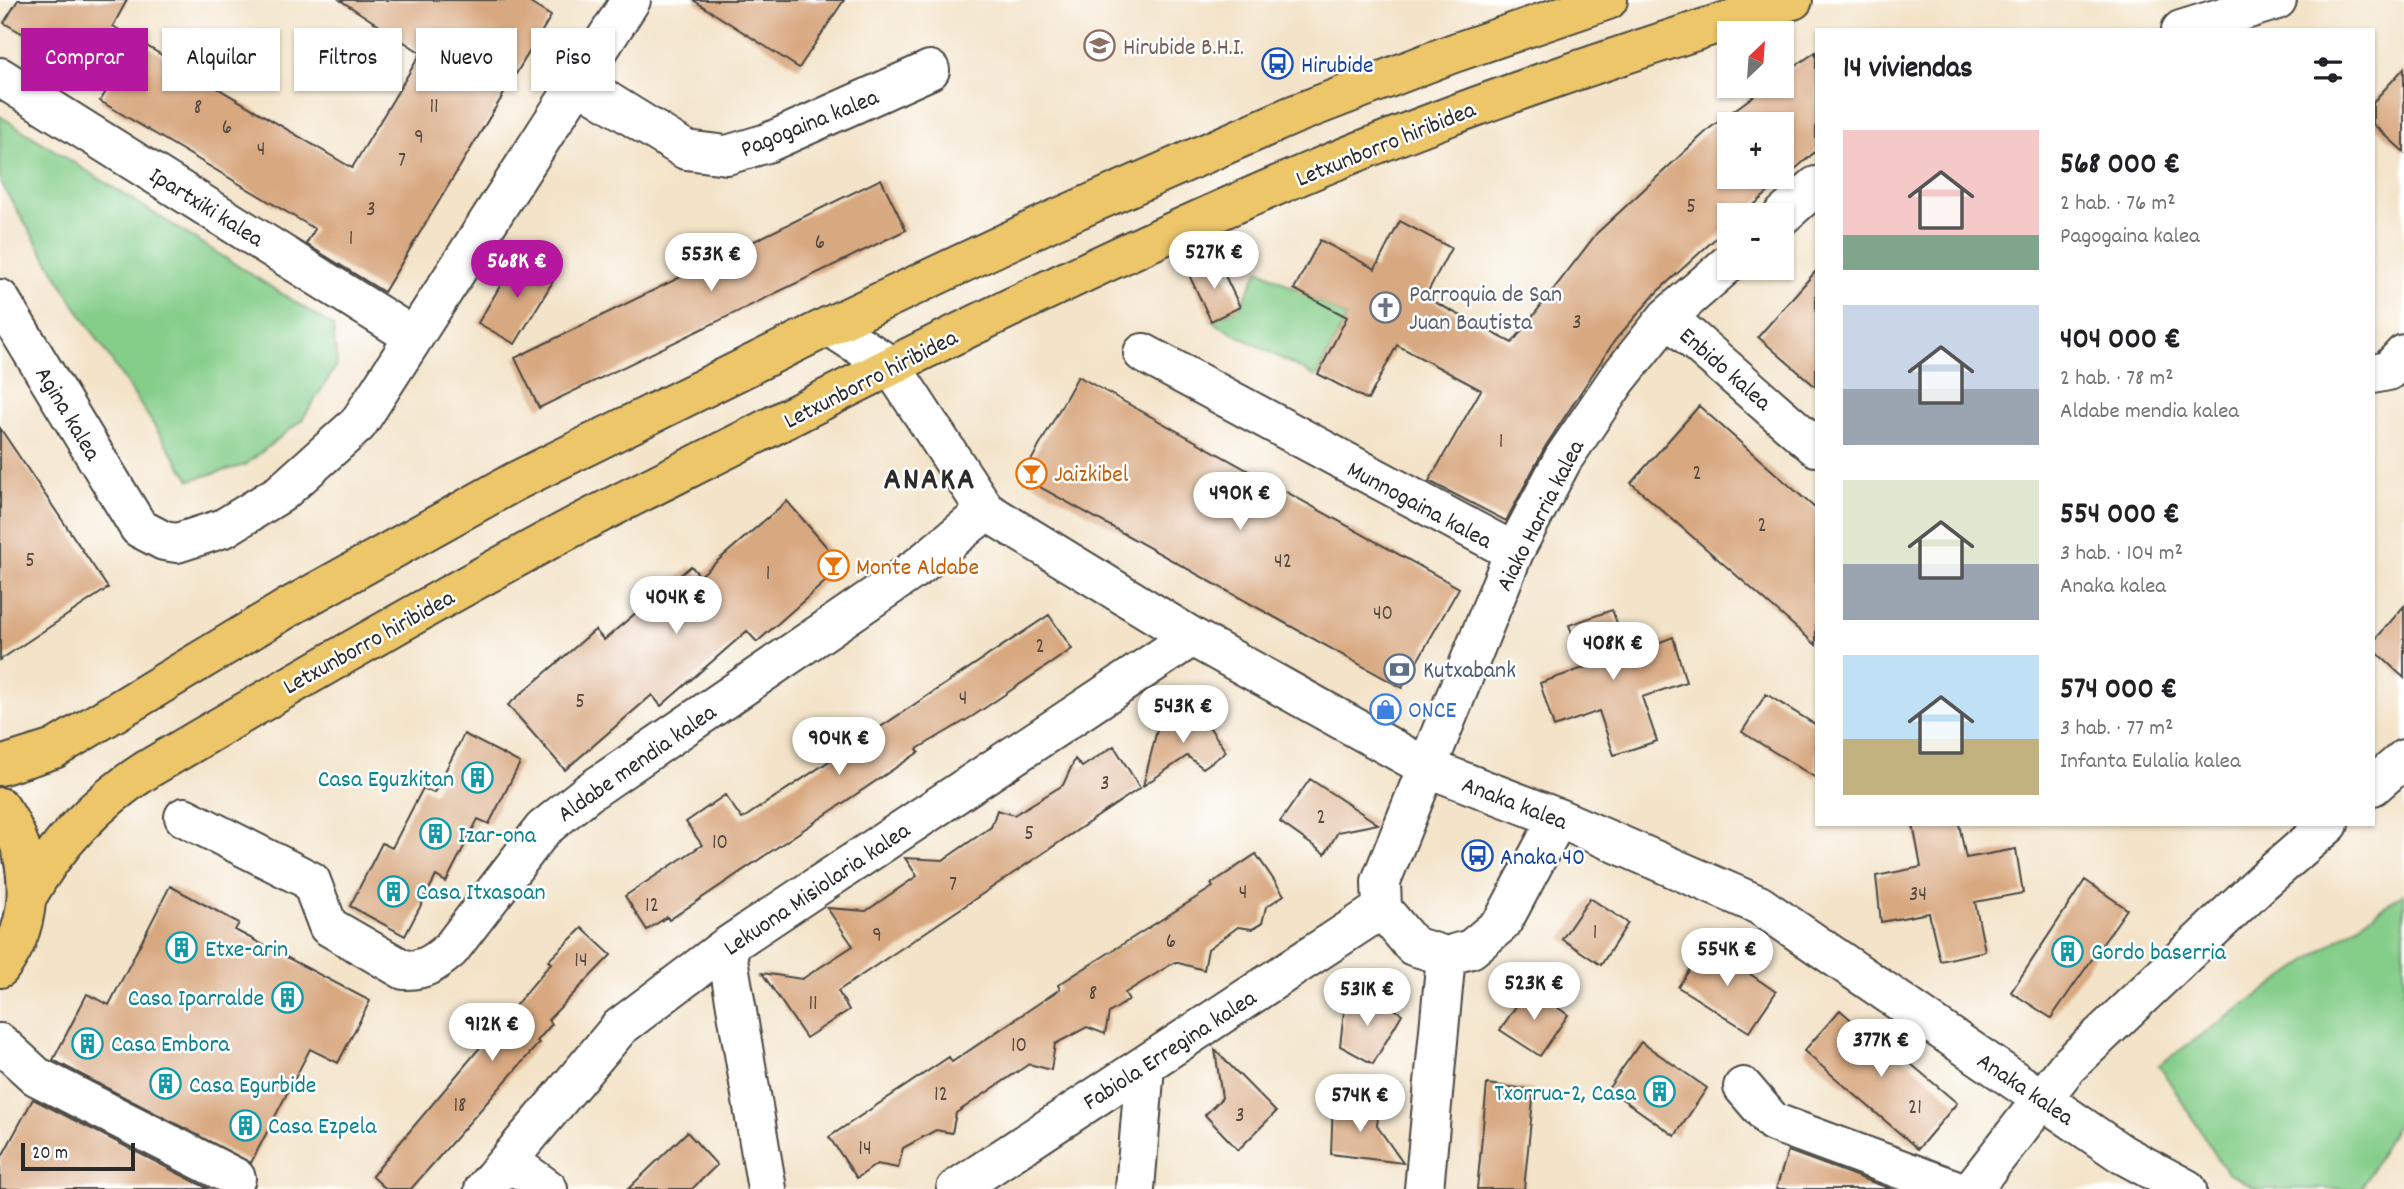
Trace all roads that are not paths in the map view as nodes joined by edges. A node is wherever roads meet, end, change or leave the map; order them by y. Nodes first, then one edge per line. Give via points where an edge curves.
1 (1608, 0) edge
2 (1793, 0) edge
3 (2277, 0) edge
4 (623, 3) edge
5 (609, 28) edge
6 (2187, 28) edge
7 (930, 70) dead end
8 (0, 77) edge
9 (573, 91) edge
10 (591, 91) edge
11 (1815, 187) edge
12 (1794, 205) edge
13 (1717, 273) edge
14 (0, 299) edge
15 (1667, 317) junction
16 (829, 326) junction
17 (414, 337) junction
18 (1143, 353) dead end
19 (2404, 354) edge
20 (891, 366) junction
21 (2375, 374) edge
22 (1815, 446) edge
23 (986, 511) junction
24 (1514, 552) junction
25 (1192, 637) junction
26 (2404, 759) edge
27 (0, 766) edge
28 (1428, 768) junction
29 (2375, 784) edge
30 (0, 807) edge
31 (184, 817) dead end
32 (1558, 818) junction
33 (2327, 826) edge
34 (27, 897) junction
35 (1382, 909) junction
36 (726, 947) junction
37 (1430, 951) junction
38 (0, 968) edge
39 (0, 1043) edge
40 (1145, 1066) junction
41 (1744, 1087) dead end
42 (2041, 1099) junction
43 (509, 1161) junction
44 (236, 1178) dead end
45 (484, 1189) edge
46 (548, 1189) edge
47 (767, 1189) edge
48 (956, 1189) edge
49 (1135, 1189) edge
50 (1424, 1189) edge
51 (1954, 1189) edge
52 (1972, 1189) edge
53 (2187, 1189) edge

1 - 16 main road via 1293,115
2 - 20 main road, Letxunborro hiribidea via 1654,43 1313,170
3 - 6 street
4 - 5 street
7 - 10 street, Pagogaina kalea via 767,143 727,155 687,150
8 - 17 street, Ipartxiki kalea
9 - 17 street
11 - 12 street
13 - 15 street, Aiako Harria kalea
14 - 17 street, Agina kalea via 139,528 177,544 224,528 281,493 358,424
15 - 22 street, Enbido kalea
15 - 24 street, Aiako Harria kalea via 1563,459
16 - 20 street
16 - 27 main road via 514,482 291,606 54,749
18 - 24 street, Munnogaina kalea
19 - 21 street via 2388,371
20 - 23 street, Anaka kalea
20 - 34 main road, Letxunborro hiribidea via 550,540 327,663 148,769 80,822
23 - 25 street, Anaka kalea
23 - 31 street, Aldabe mendia kalea via 919,566 589,792 543,829 450,950 433,965 404,970 328,926 312,881
24 - 28 street, Aiako Harria kalea
25 - 28 street, Anaka kalea
25 - 36 street, Lekuona Misiolaria kalea
26 - 29 street
28 - 32 street, Anaka kalea
28 - 35 street via 1381,881
30 - 34 main road via 21,846
32 - 37 street via 1502,923 1471,949
32 - 42 street, Anaka kalea via 1759,905
33 - 42 street via 2087,1049
34 - 38 main road via 16,942
35 - 37 street
35 - 40 street, Fabiola Erregina kalea
36 - 43 street, Lekuona Misiolaria kalea via 620,1027
36 - 47 street
37 - 50 street
39 - 44 street via 36,1076
40 - 48 street, Fabiola Erregina kalea
40 - 49 street
41 - 51 street via 1773,1122
42 - 52 street
42 - 53 street, Anaka kalea via 2122,1154
43 - 45 street, Lekuona Misiolaria kalea
43 - 46 street

